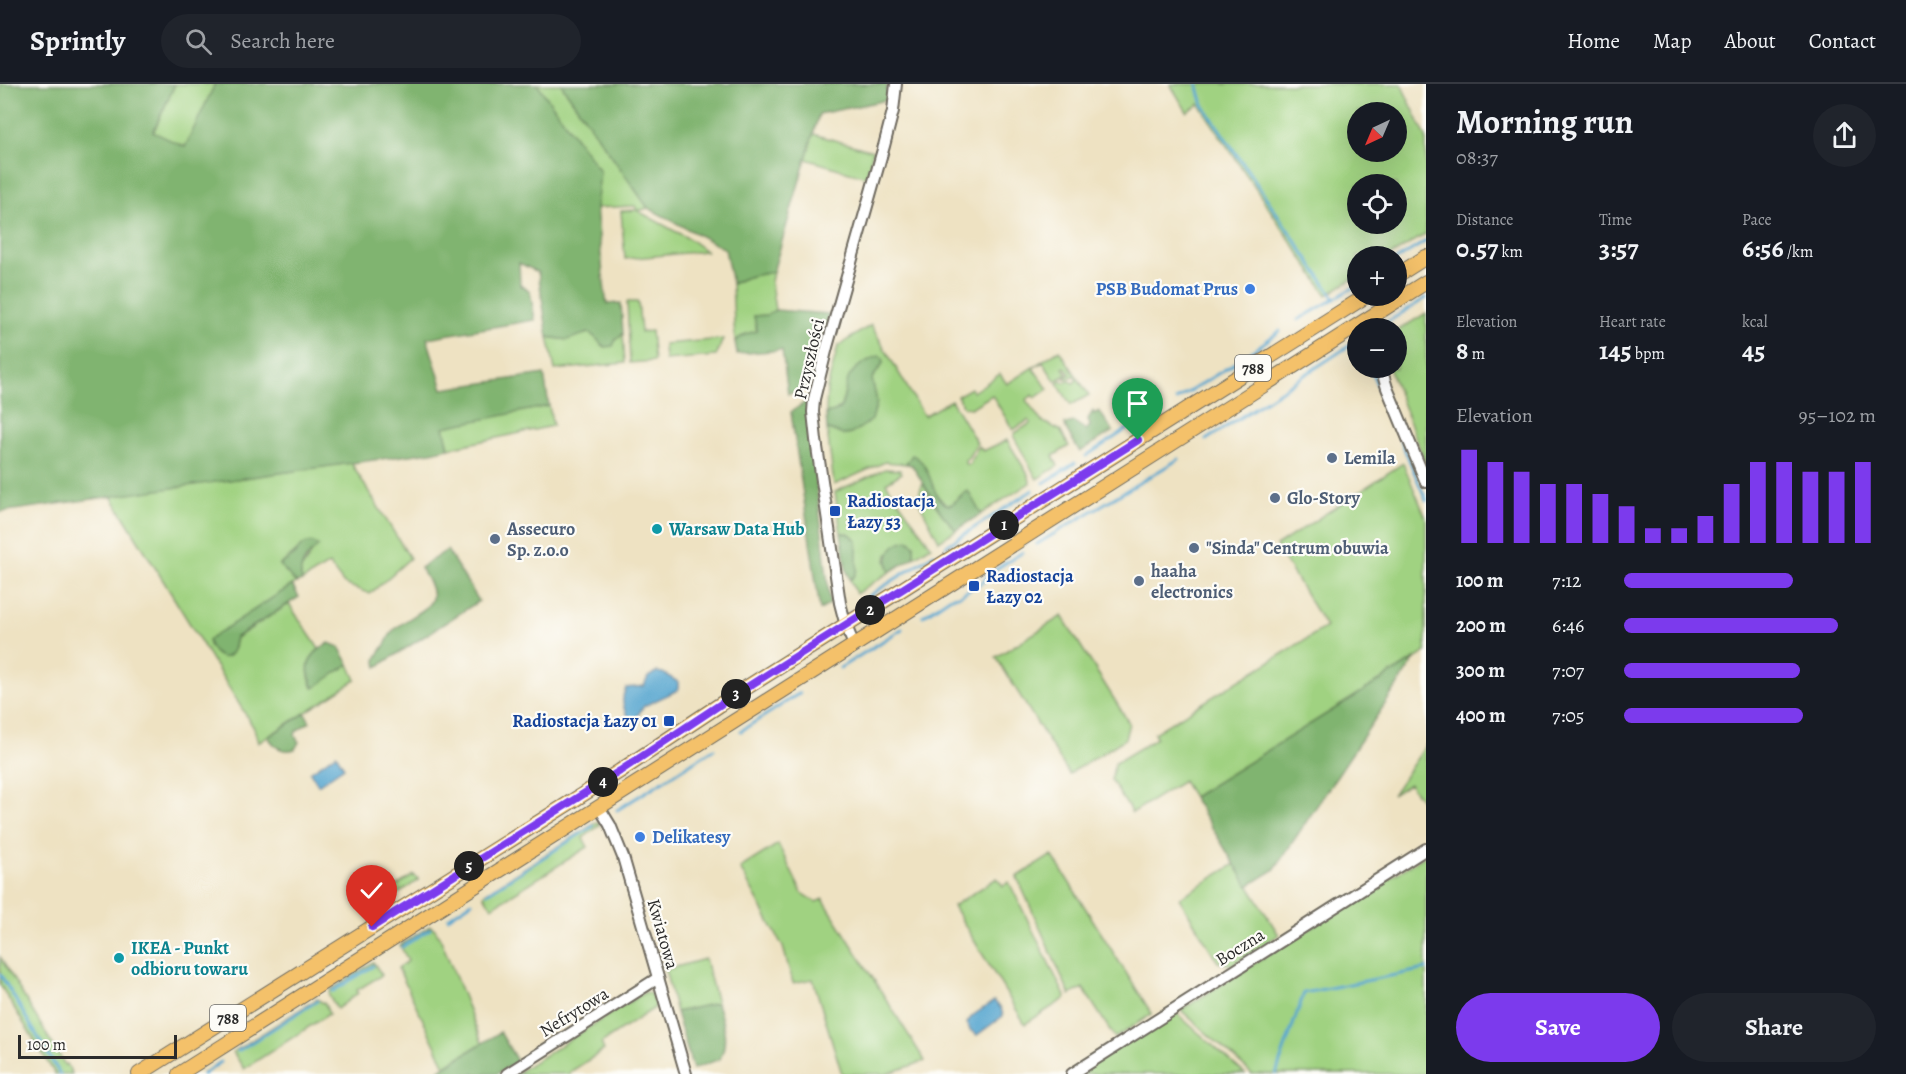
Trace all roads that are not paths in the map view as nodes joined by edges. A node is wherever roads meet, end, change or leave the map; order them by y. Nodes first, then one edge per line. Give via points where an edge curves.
1 (896, 84) edge
2 (1426, 258) edge
3 (1407, 269) edge
4 (1426, 282) edge
5 (1350, 306) edge
6 (1377, 318) edge
7 (1347, 337) edge
8 (1384, 378) edge
9 (1426, 482) edge
10 (846, 626) junction
11 (854, 645) junction
12 (599, 807) junction
13 (1426, 849) edge
14 (658, 978) junction
15 (139, 1074) edge
16 (179, 1074) edge
17 (507, 1074) edge
18 (686, 1074) edge
19 (1072, 1074) edge

1 - 10 street, Przyszłości via 884,146 814,399 825,502
2 - 3 main road
4 - 6 main road, 788
5 - 10 main road, 788
7 - 11 main road, 788
8 - 9 street
10 - 11 street, Przyszłości
10 - 15 main road, 788
11 - 12 main road, 788
12 - 14 street, Kwiatowa via 623,857
12 - 16 main road, 788
13 - 19 street, Boczna
14 - 17 street, Nefrytowa
14 - 18 street, Kwiatowa

